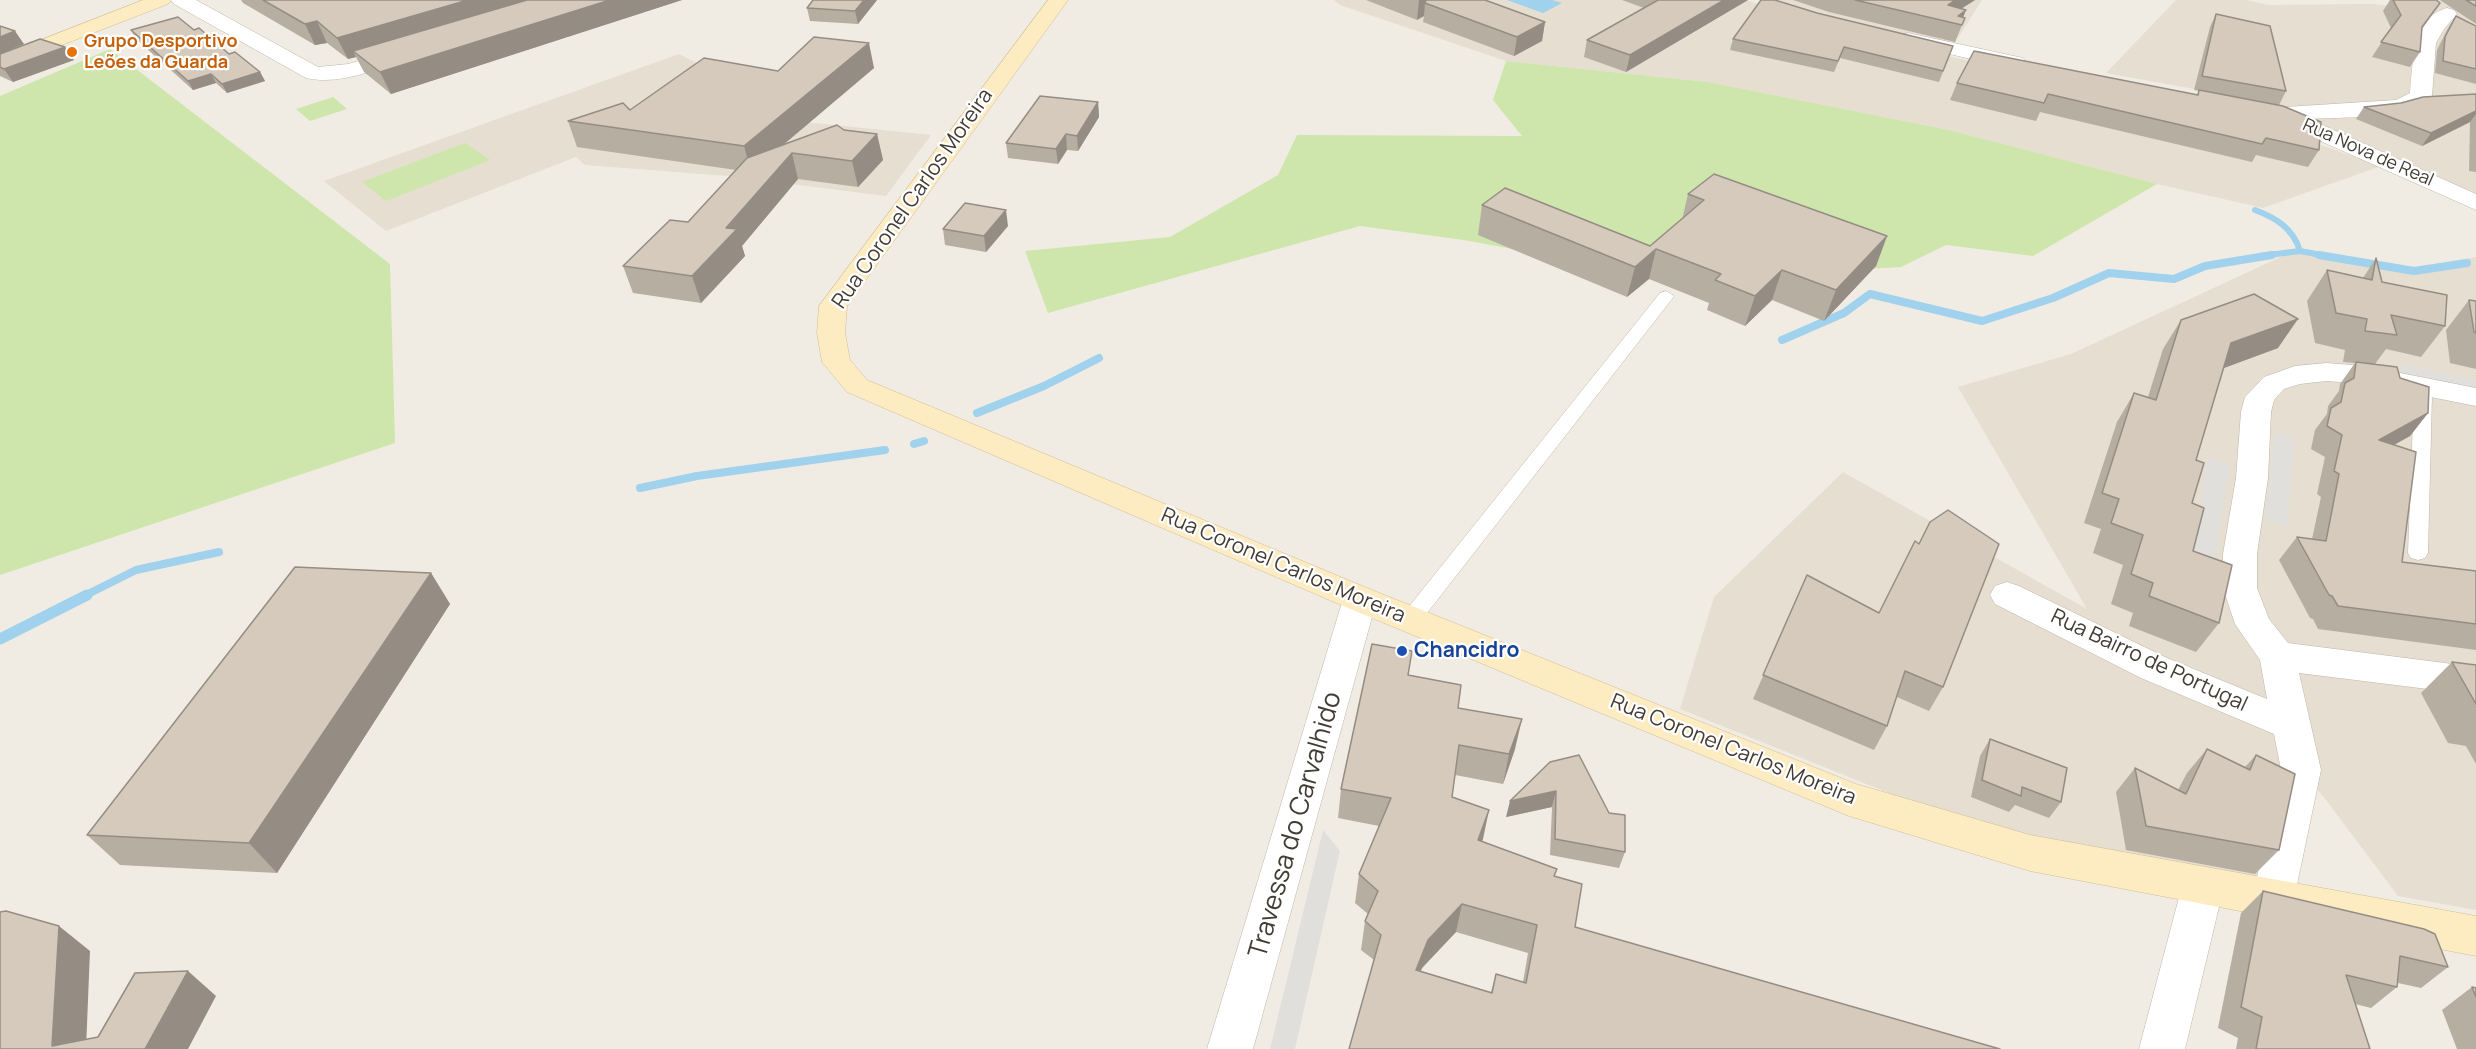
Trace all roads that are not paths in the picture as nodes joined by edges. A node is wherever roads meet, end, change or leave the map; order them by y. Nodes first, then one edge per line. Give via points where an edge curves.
1 (161, 0) edge
2 (181, 0) edge
3 (1058, 0) edge
4 (2466, 28) edge
5 (1889, 34) edge
6 (423, 47) edge
7 (0, 63) edge
8 (2034, 67) edge
9 (2258, 111) edge
10 (2280, 115) junction
11 (2476, 203) edge
12 (1666, 296) dead end
13 (2423, 386) junction
14 (2476, 397) edge
15 (2418, 553) dead end
16 (2007, 595) dead end
17 (1360, 599) junction
18 (1410, 620) junction
19 (2277, 656) junction
20 (2476, 681) edge
21 (2292, 725) junction
22 (2203, 886) junction
23 (2272, 899) junction
24 (2476, 936) edge
25 (1230, 1049) edge
26 (2162, 1049) edge

1 - 7 main road
2 - 6 street via 314,73 331,74
3 - 17 main road, Rua Coronel Carlos Moreira via 833,306 831,333 836,362 857,386 867,391
4 - 10 street via 2439,10 2422,51 2421,96 2400,106
5 - 8 street
9 - 10 street, Rua Nova de Real
10 - 11 street, Rua Nova de Real
12 - 18 lane
13 - 14 street
13 - 15 lane
13 - 19 street via 2326,372 2295,375 2274,383 2260,397 2240,554 2240,588 2253,624
16 - 21 street, Rua Bairro de Portugal via 2154,668
17 - 18 main road, Rua Coronel Carlos Moreira
17 - 25 street, Travessa do Carvalhido
18 - 22 main road, Rua Coronel Carlos Moreira via 1850,799 2030,853
19 - 20 street
19 - 21 street
21 - 23 street via 2301,770
22 - 23 main road, Rua Coronel Carlos Moreira
22 - 26 street
23 - 24 main road, Rua Coronel Carlos Moreira

